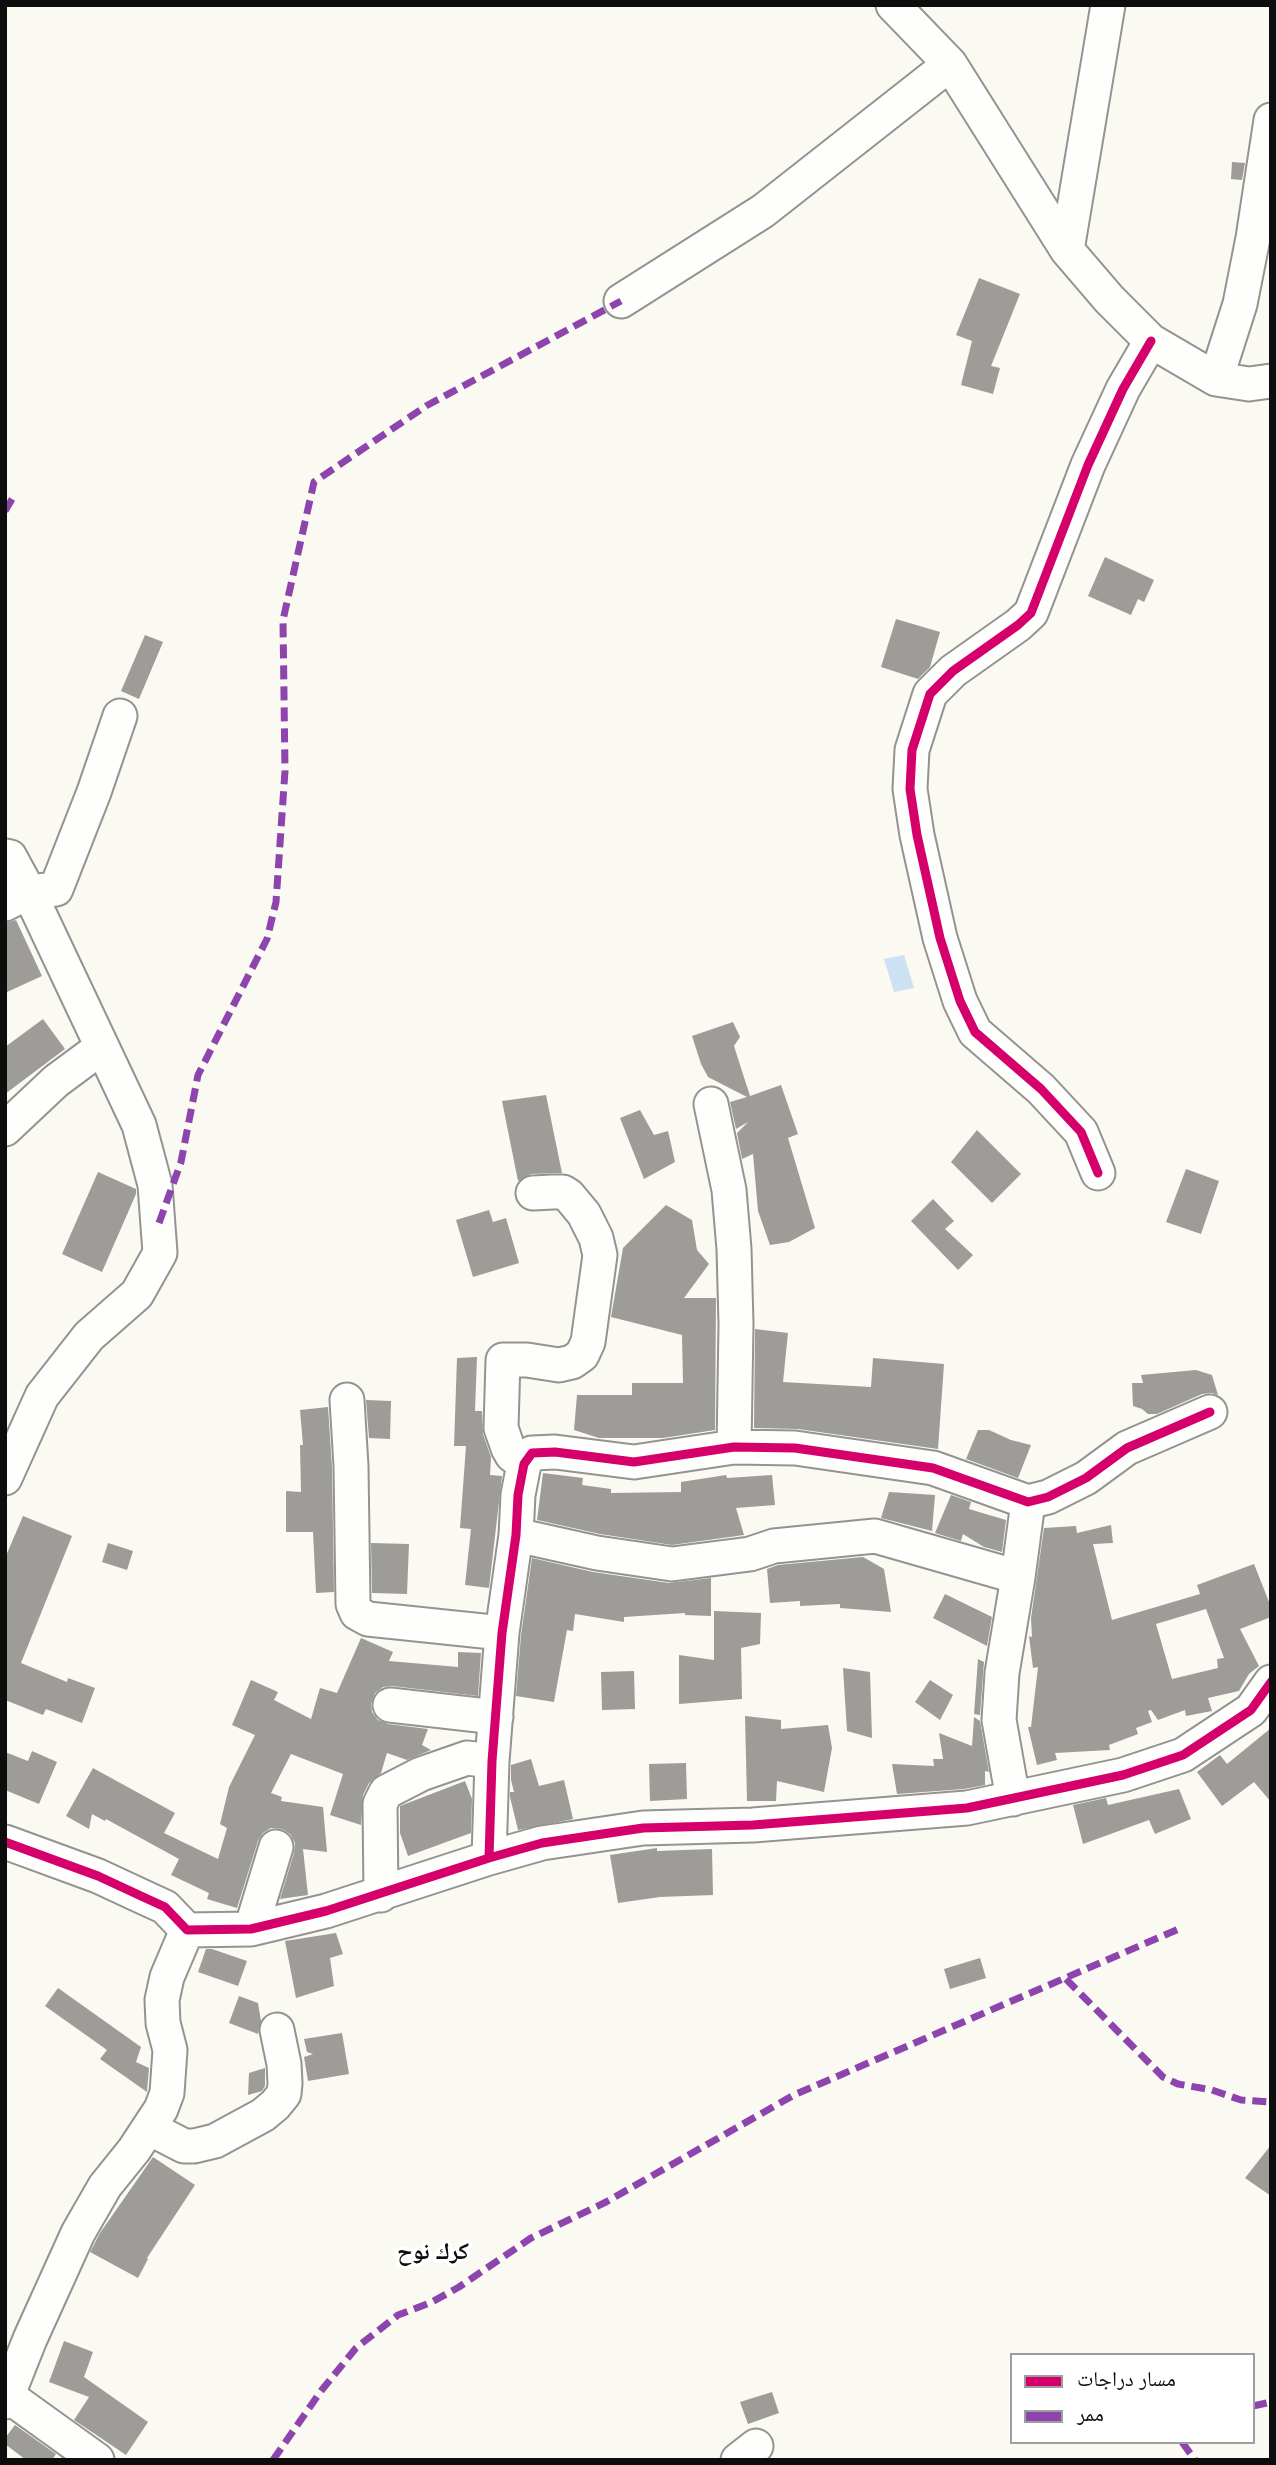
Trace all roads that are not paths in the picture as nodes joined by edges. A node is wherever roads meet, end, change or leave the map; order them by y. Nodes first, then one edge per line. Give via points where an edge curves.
1 (893, 5) edge
2 (1108, 5) edge
3 (950, 64) junction
4 (1271, 120) edge
5 (1067, 250) junction
6 (621, 301) dead end
7 (1151, 341) junction
8 (1216, 379) junction
9 (1271, 381) edge
10 (120, 716) dead end
11 (5, 856) edge
12 (17, 898) edge
13 (102, 1047) junction
14 (711, 1104) dead end
15 (5, 1129) edge
16 (1098, 1173) dead end
17 (533, 1193) dead end
18 (347, 1400) dead end
19 (1210, 1412) dead end
20 (734, 1447) junction
21 (524, 1464) junction
22 (5, 1478) edge
23 (1028, 1502) junction
24 (516, 1535) junction
25 (1018, 1577) junction
26 (502, 1633) junction
27 (1271, 1682) edge
28 (390, 1705) dead end
29 (496, 1717) junction
30 (492, 1761) junction
31 (1013, 1799) junction
32 (5, 1842) edge
33 (276, 1847) dead end
34 (489, 1858) junction
35 (381, 1895) junction
36 (251, 1929) junction
37 (187, 1930) junction
38 (277, 2030) dead end
39 (149, 2128) junction
40 (7, 2399) edge
41 (97, 2460) edge

1 - 3 street
2 - 5 street
3 - 5 street
3 - 6 street via 763,211
4 - 8 street via 1240,304
5 - 7 street
7 - 8 street
7 - 16 street via 1088,465 1031,612 930,694 912,750 909,789 940,938 975,1032 1041,1089 1081,1132
8 - 9 street via 1249,384
10 - 12 street via 56,889
11 - 12 street via 10,857
12 - 13 street
13 - 15 street via 56,1081
13 - 22 street via 139,1125 155,1185 160,1253 137,1294 89,1336 42,1396
14 - 20 street via 729,1191 734,1249
17 - 21 street via 569,1196 584,1214 600,1255 585,1352 559,1365 503,1360 501,1428 512,1455
18 - 26 street via 356,1614
19 - 23 street via 1127,1448 1086,1478
20 - 21 street via 634,1462 541,1451 532,1453
20 - 23 street via 795,1448 933,1468
21 - 24 street
23 - 25 street
24 - 25 street via 672,1564 750,1554 774,1546 875,1536
24 - 26 street
25 - 31 street via 999,1720
26 - 29 street
27 - 31 street via 1251,1710 1183,1755 1123,1775
28 - 29 street
29 - 30 street
30 - 34 street
30 - 35 street via 467,1758 386,1792 380,1804
31 - 34 street via 967,1808 753,1825 643,1828 542,1843
32 - 37 street via 165,1907
33 - 36 street
34 - 35 street
35 - 36 street
36 - 37 street
37 - 39 street via 162,2000 170,2073 161,2109
38 - 39 street via 285,2064 284,2094 263,2115 215,2141 194,2146 184,2146
39 - 40 street via 105,2186 78,2233
40 - 41 street

